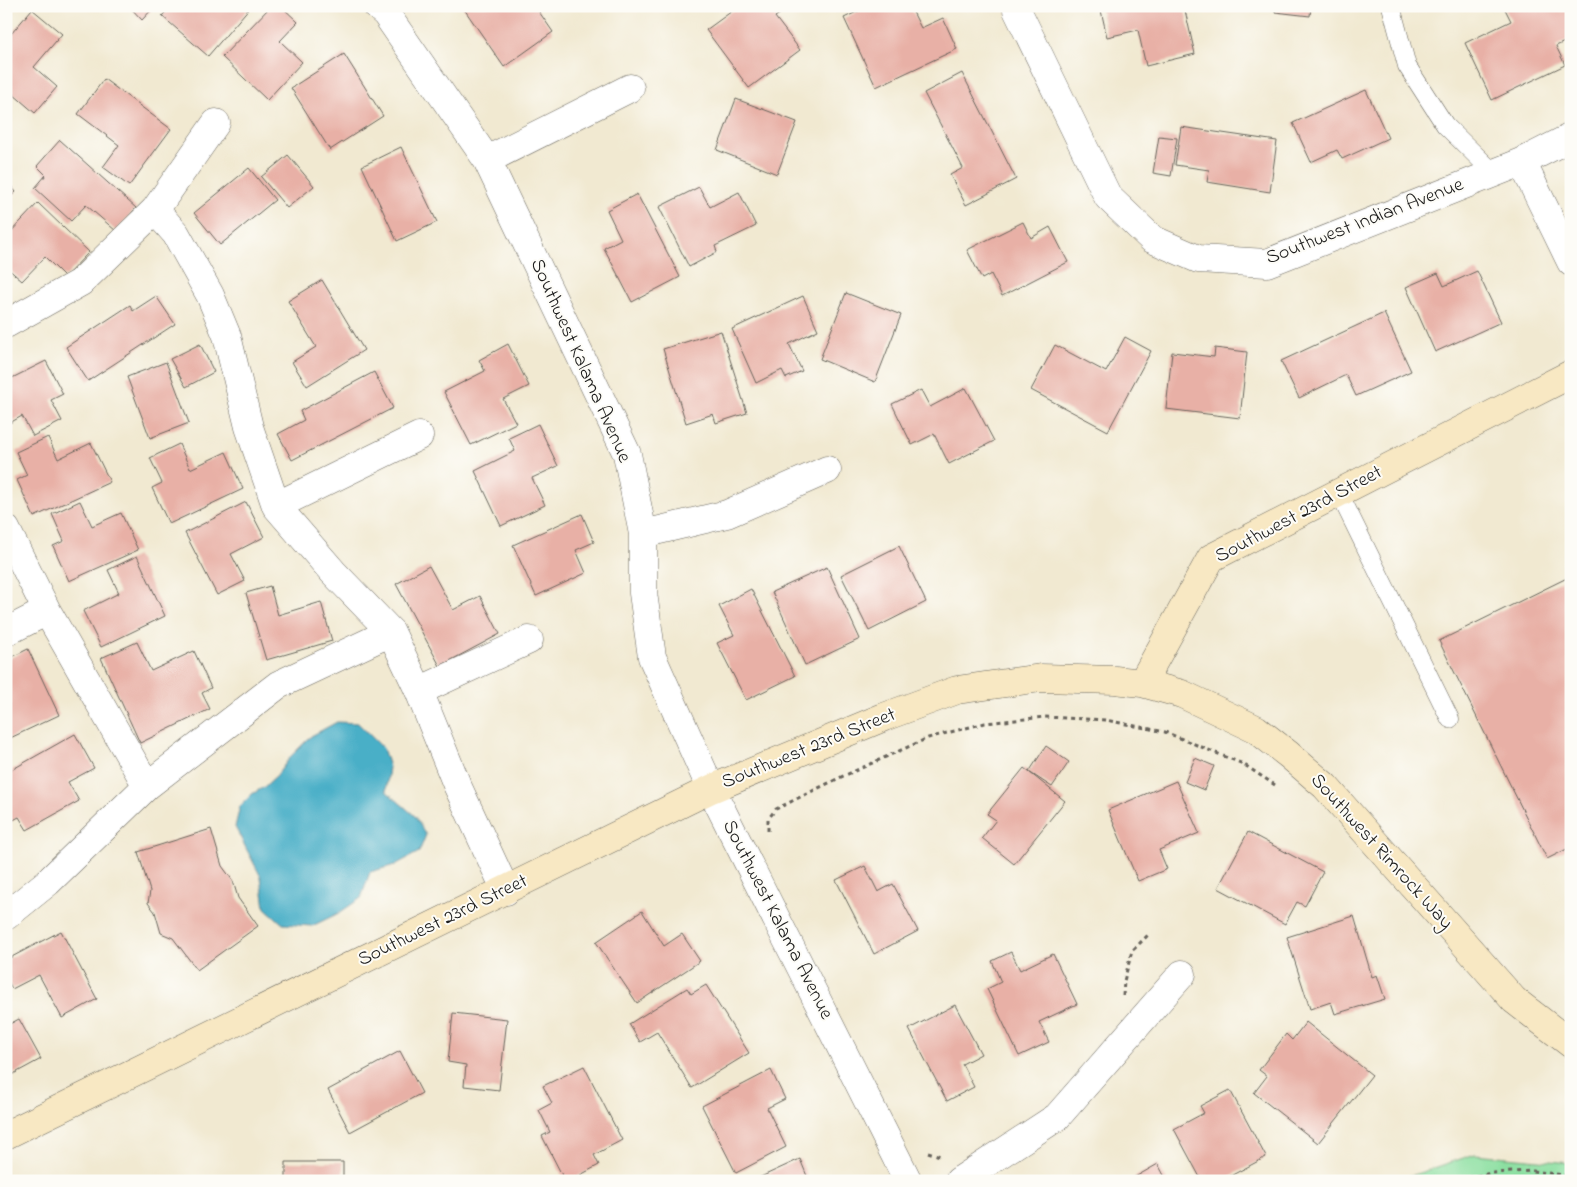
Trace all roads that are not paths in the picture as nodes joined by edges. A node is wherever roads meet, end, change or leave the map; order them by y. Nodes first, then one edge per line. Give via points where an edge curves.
1 (377, 6) edge
2 (1016, 6) edge
3 (1391, 6) edge
4 (630, 88) dead end
5 (216, 123) dead end
6 (1571, 137) edge
7 (487, 160) junction
8 (1522, 162) junction
9 (1494, 173) junction
10 (155, 210) junction
11 (1571, 262) edge
12 (6, 324) edge
13 (1571, 374) edge
14 (419, 436) dead end
15 (827, 470) dead end
16 (1339, 493) junction
17 (276, 506) junction
18 (6, 529) edge
19 (643, 534) junction
20 (48, 611) junction
21 (6, 632) edge
22 (391, 632) junction
23 (529, 640) dead end
24 (1142, 683) junction
25 (419, 691) junction
26 (1450, 719) dead end
27 (147, 786) junction
28 (711, 789) junction
29 (506, 891) junction
30 (6, 916) edge
31 (1182, 974) dead end
32 (1571, 1044) edge
33 (6, 1135) edge
34 (908, 1181) edge
35 (959, 1181) edge

1 - 7 street, Southwest Kalama Avenue via 386,14
2 - 9 street, Southwest Indian Avenue via 1108,197 1152,239 1198,259 1267,263
3 - 9 lane via 1407,66 1445,126
4 - 7 street
5 - 10 street
6 - 8 street, Southwest Indian Avenue
7 - 19 street, Southwest Kalama Avenue via 627,454
8 - 9 street, Southwest Indian Avenue
8 - 11 street
10 - 12 street via 81,282
10 - 17 street via 176,234 210,295 227,336 249,427
13 - 16 street, Southwest 23rd Street
14 - 17 street
15 - 19 street via 728,514
16 - 24 street, Southwest 23rd Street via 1211,558
16 - 26 lane
17 - 22 street
18 - 20 street
19 - 28 street, Southwest Kalama Avenue via 643,593 652,657
20 - 21 street
20 - 27 street
22 - 25 street
22 - 27 street via 278,685
23 - 25 street
24 - 28 street, Southwest 23rd Street via 1041,678 957,690
24 - 32 street, Southwest Rimrock Way via 1182,694 1256,729 1289,755 1325,786 1514,1000
25 - 29 street via 457,785
27 - 30 street via 48,882
28 - 29 street, Southwest 23rd Street
28 - 34 street, Southwest Kalama Avenue
29 - 33 street, Southwest 23rd Street
31 - 35 street via 1057,1117

